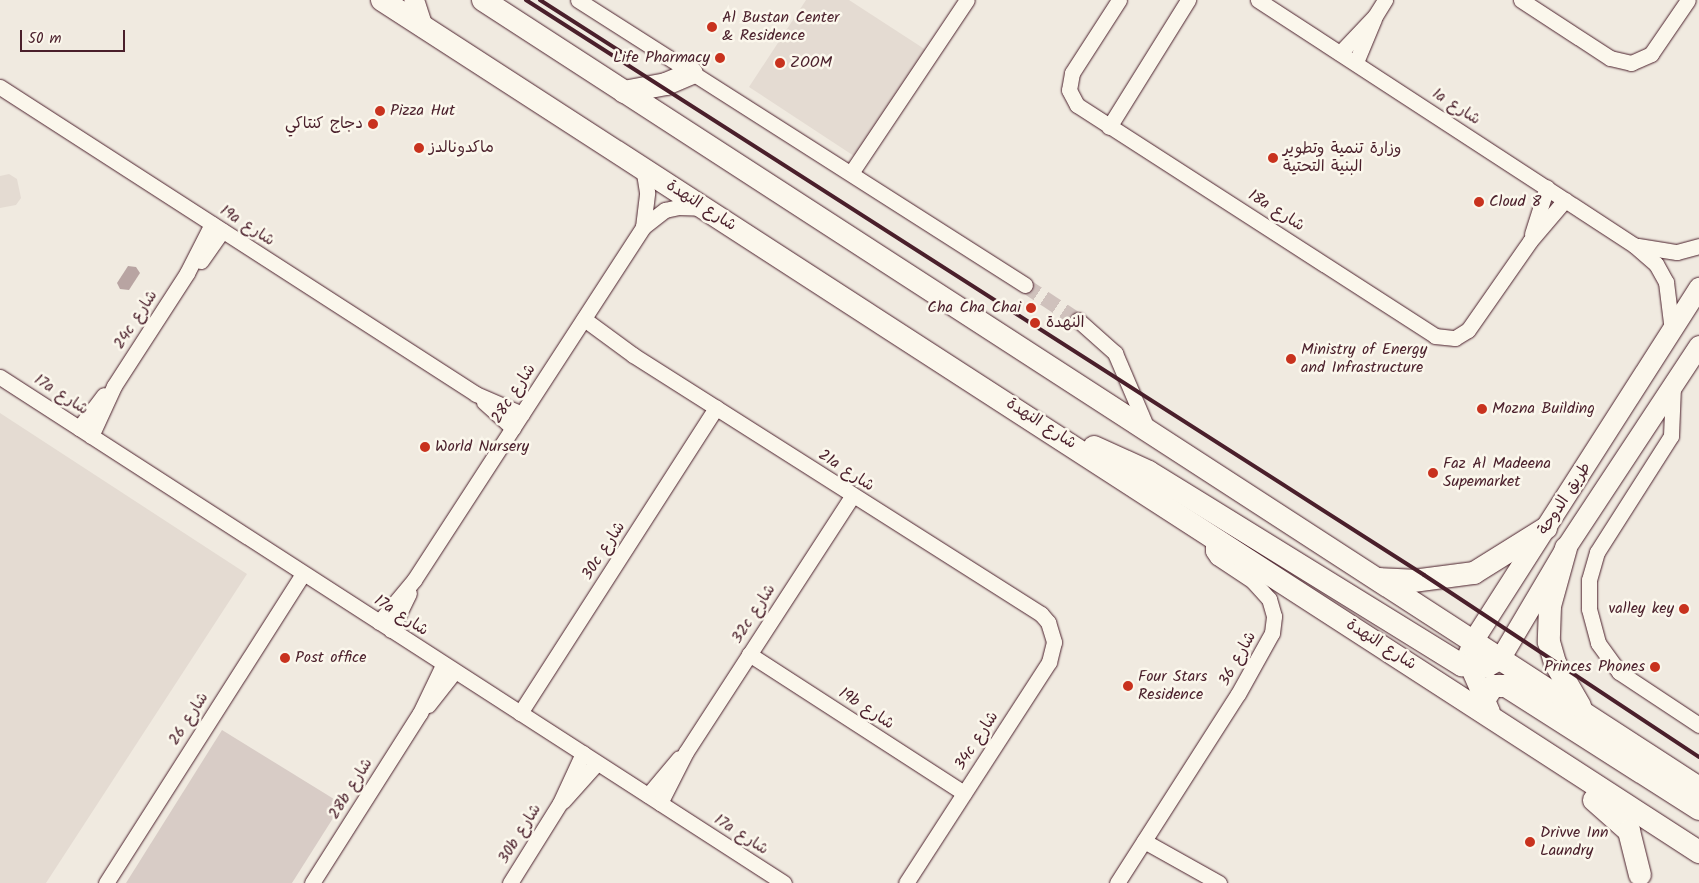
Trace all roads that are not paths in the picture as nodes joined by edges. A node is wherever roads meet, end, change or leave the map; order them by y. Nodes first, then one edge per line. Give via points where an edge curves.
1 (382, 0) edge
2 (414, 0) edge
3 (483, 0) edge
4 (511, 0) edge
5 (578, 0) edge
6 (967, 0) edge
7 (1119, 0) edge
8 (1188, 0) edge
9 (1258, 0) edge
10 (1385, 0) edge
11 (1521, 0) edge
12 (1688, 0) edge
13 (1375, 16) junction
14 (522, 25) junction
15 (423, 27) junction
16 (1340, 52) junction
17 (1356, 62) junction
18 (692, 74) junction
19 (0, 87) edge
20 (624, 92) junction
21 (1109, 127) junction
22 (644, 168) junction
23 (851, 173) junction
24 (1547, 187) junction
25 (1565, 200) junction
26 (705, 208) junction
27 (217, 227) junction
28 (643, 227) junction
29 (1530, 241) junction
30 (1634, 245) junction
31 (1699, 246) edge
32 (1025, 285) tunnel mouth
33 (1699, 288) edge
34 (1078, 320) tunnel mouth
35 (581, 322) junction
36 (1672, 331) junction
37 (1699, 346) edge
38 (0, 376) edge
39 (1673, 386) junction
40 (476, 394) junction
41 (716, 408) junction
42 (522, 414) junction
43 (513, 428) junction
44 (1148, 429) junction
45 (85, 432) junction
46 (1055, 433) junction
47 (852, 496) junction
48 (1546, 528) junction
49 (1213, 536) junction
50 (1566, 548) junction
51 (303, 574) junction
52 (1378, 579) junction
53 (1041, 614) joint
54 (385, 626) junction
55 (1474, 640) junction
56 (749, 654) junction
57 (1501, 658) junction
58 (1470, 666) junction
59 (449, 669) junction
60 (1488, 709) junction
61 (520, 713) junction
62 (1584, 713) junction
63 (1699, 725) edge
64 (583, 753) junction
65 (597, 763) junction
66 (1588, 780) junction
67 (1699, 788) edge
68 (964, 793) junction
69 (654, 799) junction
70 (560, 803) junction
71 (1699, 809) edge
72 (1147, 836) junction
73 (1699, 852) edge
74 (1640, 875) dead end
75 (106, 883) edge
76 (312, 883) edge
77 (510, 883) edge
78 (784, 883) edge
79 (906, 883) edge
80 (1117, 883) edge
81 (1219, 883) edge

1 - 15 main road, شارع النهدة
2 - 15 main road
3 - 14 main road
4 - 14 main road
5 - 18 street
6 - 23 street
7 - 21 street, 18a شارع via 1069,81 1069,90 1076,105
8 - 21 street
9 - 16 street, 1a شارع
10 - 13 street
11 - 12 street via 1610,58 1631,63 1652,54
13 - 16 street
13 - 17 street
14 - 20 main road
15 - 22 main road, شارع النهدة
16 - 17 street, 1a شارع
17 - 24 street, 1a شارع
18 - 20 main road via 652,88
18 - 23 street
19 - 27 street, 19a شارع
20 - 44 main road
21 - 29 street, 18a شارع via 1440,337 1455,338 1468,330
22 - 26 main road, شارع النهدة
22 - 28 street, 28c شارع via 647,198
23 - 32 street
24 - 25 street, 1a شارع
24 - 29 street, 18a شارع
25 - 29 street, 18a شارع
25 - 30 street, 1a شارع
26 - 28 street, 28c شارع via 691,206 665,210
26 - 46 main road, شارع النهدة
27 - 40 street, 19a شارع
27 - 45 street, 24c شارع
28 - 35 street, 28c شارع
30 - 31 street, 1a شارع via 1677,252
30 - 36 street, 1a شارع via 1656,264 1666,282
33 - 36 main road, طريق الدوحة
34 - 44 street via 1115,353 1128,390
35 - 41 street, 21a شارع
35 - 42 street, 28c شارع
36 - 48 main road, طريق الدوحة
37 - 39 main road, طريق الدوحة
38 - 45 street, 17a شارع
39 - 50 main road, طريق الدوحة
39 - 63 street via 1671,436 1597,552 1589,580 1589,609 1598,643 1619,672
40 - 42 street, 19a شارع
40 - 43 street, 19a شارع
41 - 47 street, 21a شارع
41 - 61 street, 30c شارع
42 - 43 street, 28c شارع
43 - 54 street, 28c شارع
44 - 52 main road
45 - 51 street, 17a شارع
46 - 49 main road, شارع النهدة
46 - 58 main road via 1123,458 1149,472 1432,649
47 - 53 street, 21a شارع
47 - 56 street, 32c شارع
48 - 52 main road via 1474,573 1413,581
48 - 55 main road, طريق الدوحة
49 - 60 main road, شارع النهدة
49 - 72 street, شارع 36 via 1212,551 1217,557 1264,591 1273,607 1272,633 1238,694
50 - 57 main road, طريق الدوحة
50 - 62 main road via 1550,606 1549,642 1556,663
51 - 54 street, 17a شارع
51 - 75 street, شارع 26
52 - 55 main road
53 - 68 street, 34c شارع via 1054,642 1049,662
54 - 59 street, 17a شارع
55 - 57 main road
55 - 58 main road, طريق الدوحة via 1469,653
56 - 68 street, 19b شارع
56 - 69 street, 32c شارع
57 - 58 main road via 1486,666
57 - 62 main road
58 - 60 main road
59 - 61 street, 17a شارع
59 - 76 street, 28b شارع
60 - 66 main road, شارع النهدة
60 - 71 main road via 1493,686 1506,686
61 - 64 street, 17a شارع
62 - 67 main road
64 - 65 street, 17a شارع
64 - 70 street, 30b شارع
65 - 69 street, 17a شارع
65 - 70 street, 30b شارع
66 - 73 main road, شارع النهدة
66 - 74 main road via 1593,799 1630,831
68 - 79 street, 34c شارع
69 - 78 street, 17a شارع
70 - 77 street, 30b شارع
72 - 80 street, شارع 36
72 - 81 street

